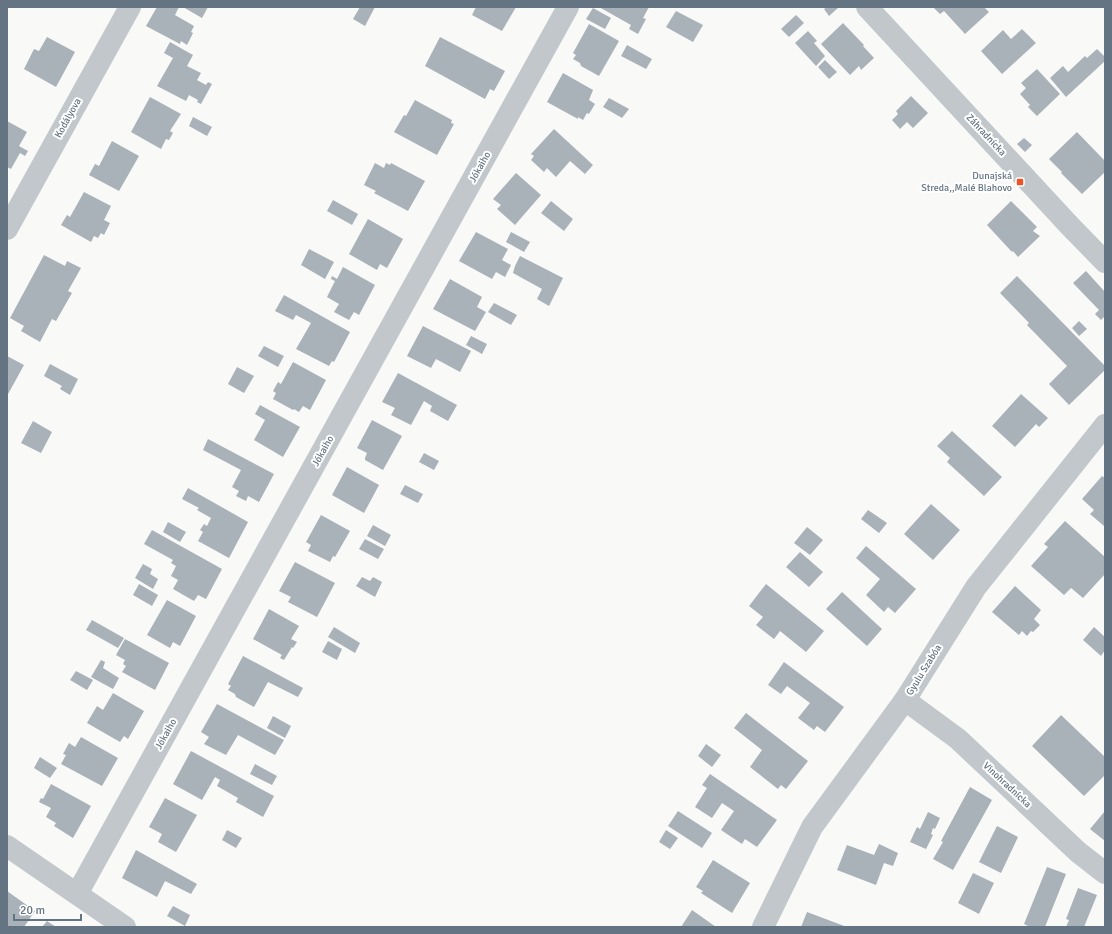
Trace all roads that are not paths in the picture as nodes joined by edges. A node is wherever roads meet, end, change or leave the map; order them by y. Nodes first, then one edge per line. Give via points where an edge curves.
1 (130, 7) edge
2 (568, 7) edge
3 (867, 7) edge
4 (7, 229) edge
5 (1105, 262) edge
6 (1105, 425) edge
7 (905, 700) junction
8 (7, 846) edge
9 (1105, 873) edge
10 (77, 894) junction
11 (125, 927) edge
12 (763, 927) edge

1 - 4 street, Kodályova
2 - 10 street, Jókaiho
3 - 5 street, Záhradnícka
6 - 7 street, Gyulu Szabóa via 976,587
7 - 9 street, Vinohradnícka via 958,739 1078,852
7 - 12 street, Gyulu Szabóa via 812,827
8 - 10 street
10 - 11 street

